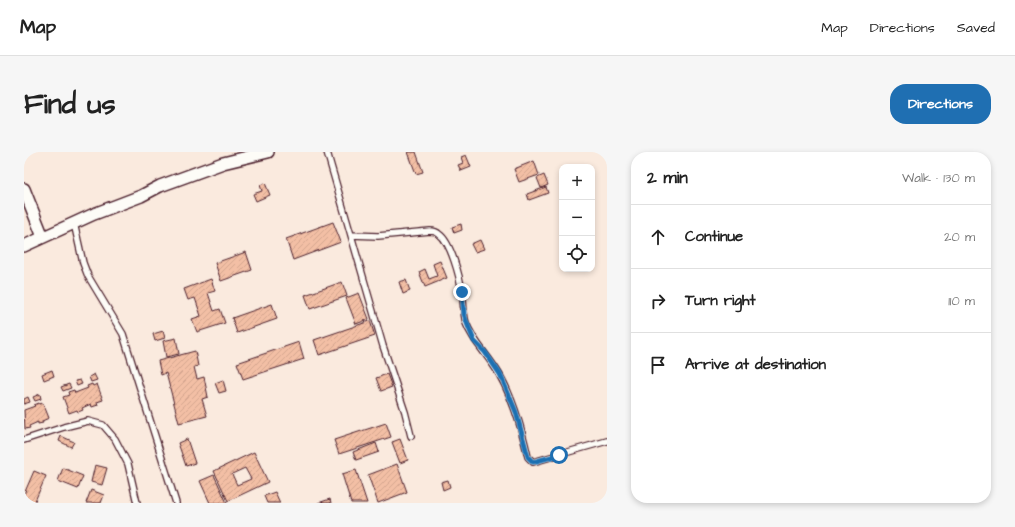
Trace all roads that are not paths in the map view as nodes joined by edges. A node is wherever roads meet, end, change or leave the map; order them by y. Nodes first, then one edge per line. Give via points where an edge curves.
1 (268, 152) edge
2 (327, 152) edge
3 (24, 189) edge
4 (74, 223) junction
5 (351, 235) junction
6 (43, 237) junction
7 (24, 246) edge
8 (411, 436) dead end
9 (24, 440) edge
10 (607, 441) edge
11 (137, 503) edge
12 (176, 503) edge

1 - 4 street via 223,163 160,186
2 - 5 lane
3 - 6 street
4 - 6 street
4 - 12 lane via 88,276 123,334
5 - 8 lane
5 - 10 lane via 378,236 430,231 443,237 459,276 467,323 474,341 500,374 516,412 531,461
6 - 7 street
9 - 11 lane via 88,421 103,425 115,439 128,464

